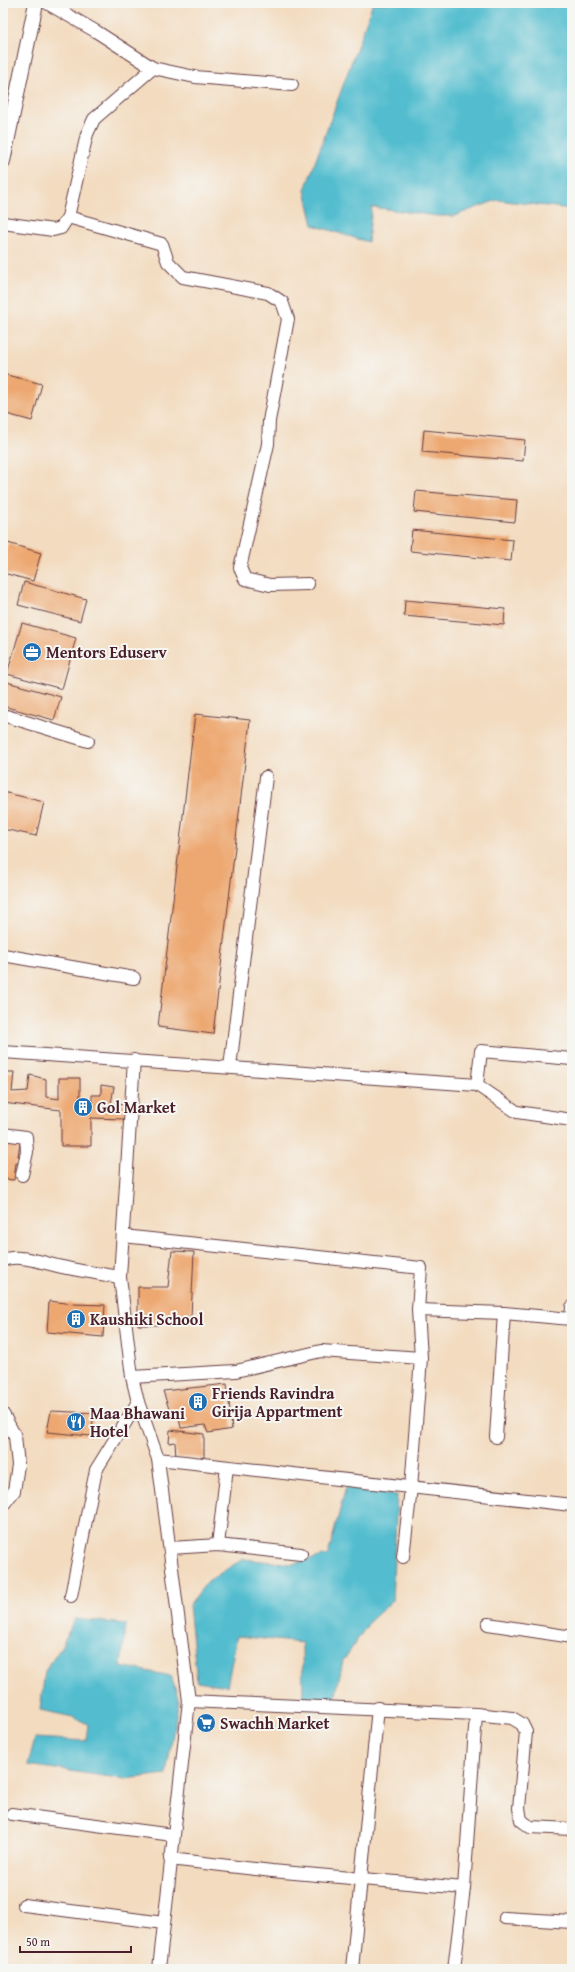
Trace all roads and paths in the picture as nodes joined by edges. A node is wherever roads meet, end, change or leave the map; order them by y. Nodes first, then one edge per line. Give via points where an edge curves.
1 (36, 3) edge
2 (47, 3) edge
3 (153, 68) junction
4 (292, 85) dead end
5 (3, 161) edge
6 (68, 217) junction
7 (3, 223) edge
8 (308, 584) dead end
9 (3, 715) edge
10 (88, 741) dead end
11 (266, 777) dead end
12 (3, 955) edge
13 (134, 978) dead end
14 (3, 1052) edge
15 (572, 1059) edge
16 (134, 1060) junction
17 (230, 1067) junction
18 (477, 1085) junction
19 (572, 1120) edge
20 (3, 1134) edge
21 (22, 1175) dead end
22 (123, 1236) junction
23 (3, 1260) edge
24 (120, 1277) junction
25 (572, 1307) edge
26 (418, 1310) junction
27 (504, 1313) junction
28 (421, 1358) junction
29 (132, 1377) junction
30 (138, 1402) junction
31 (3, 1414) edge
32 (496, 1437) dead end
33 (158, 1459) junction
34 (227, 1467) junction
35 (411, 1488) junction
36 (3, 1505) edge
37 (572, 1505) edge
38 (218, 1545) junction
39 (170, 1548) junction
40 (300, 1554) dead end
41 (403, 1557) dead end
42 (71, 1596) dead end
43 (488, 1624) dead end
44 (572, 1637) edge
45 (189, 1701) junction
46 (378, 1708) junction
47 (476, 1714) junction
48 (12, 1814) dead end
49 (572, 1829) edge
50 (173, 1835) junction
51 (170, 1859) junction
52 (362, 1879) junction
53 (464, 1888) junction
54 (24, 1905) dead end
55 (505, 1918) dead end
56 (572, 1922) edge
57 (164, 1923) junction
58 (159, 1969) edge
59 (352, 1969) edge
60 (454, 1969) edge

1 - 5 street
2 - 3 street
3 - 4 street via 194,76
3 - 6 street via 94,119 87,134
6 - 7 street via 61,228 53,230
6 - 8 street via 162,244 168,262 183,277 268,293 282,302 288,319 269,421 268,444 240,568 245,579 270,585
9 - 10 street
11 - 17 street
12 - 13 street
14 - 16 street
15 - 18 street via 481,1051
16 - 17 street
16 - 22 street
17 - 18 street
18 - 19 street via 516,1112
20 - 21 street via 26,1137 27,1152
22 - 24 street
22 - 26 street via 420,1268
23 - 24 street via 29,1259 69,1269
24 - 29 street
25 - 27 street via 571,1319
26 - 27 street
26 - 28 street
27 - 32 street
28 - 29 street via 322,1351 236,1371
28 - 35 street
29 - 30 street
30 - 33 street
30 - 42 street via 96,1470
31 - 36 street via 15,1436 18,1464 14,1491
33 - 34 street
33 - 39 street
34 - 35 street
34 - 38 street
35 - 37 street
35 - 41 street
38 - 39 street
38 - 40 street
39 - 45 street
43 - 44 street
45 - 46 street
45 - 50 street
46 - 47 street
46 - 52 street
47 - 49 street via 512,1718 522,1724 526,1732 519,1808 521,1820 530,1827
47 - 53 street
48 - 50 street
50 - 51 street
51 - 52 street
51 - 57 street
52 - 53 street
52 - 59 street
53 - 60 street
54 - 57 street
55 - 56 street
57 - 58 street

